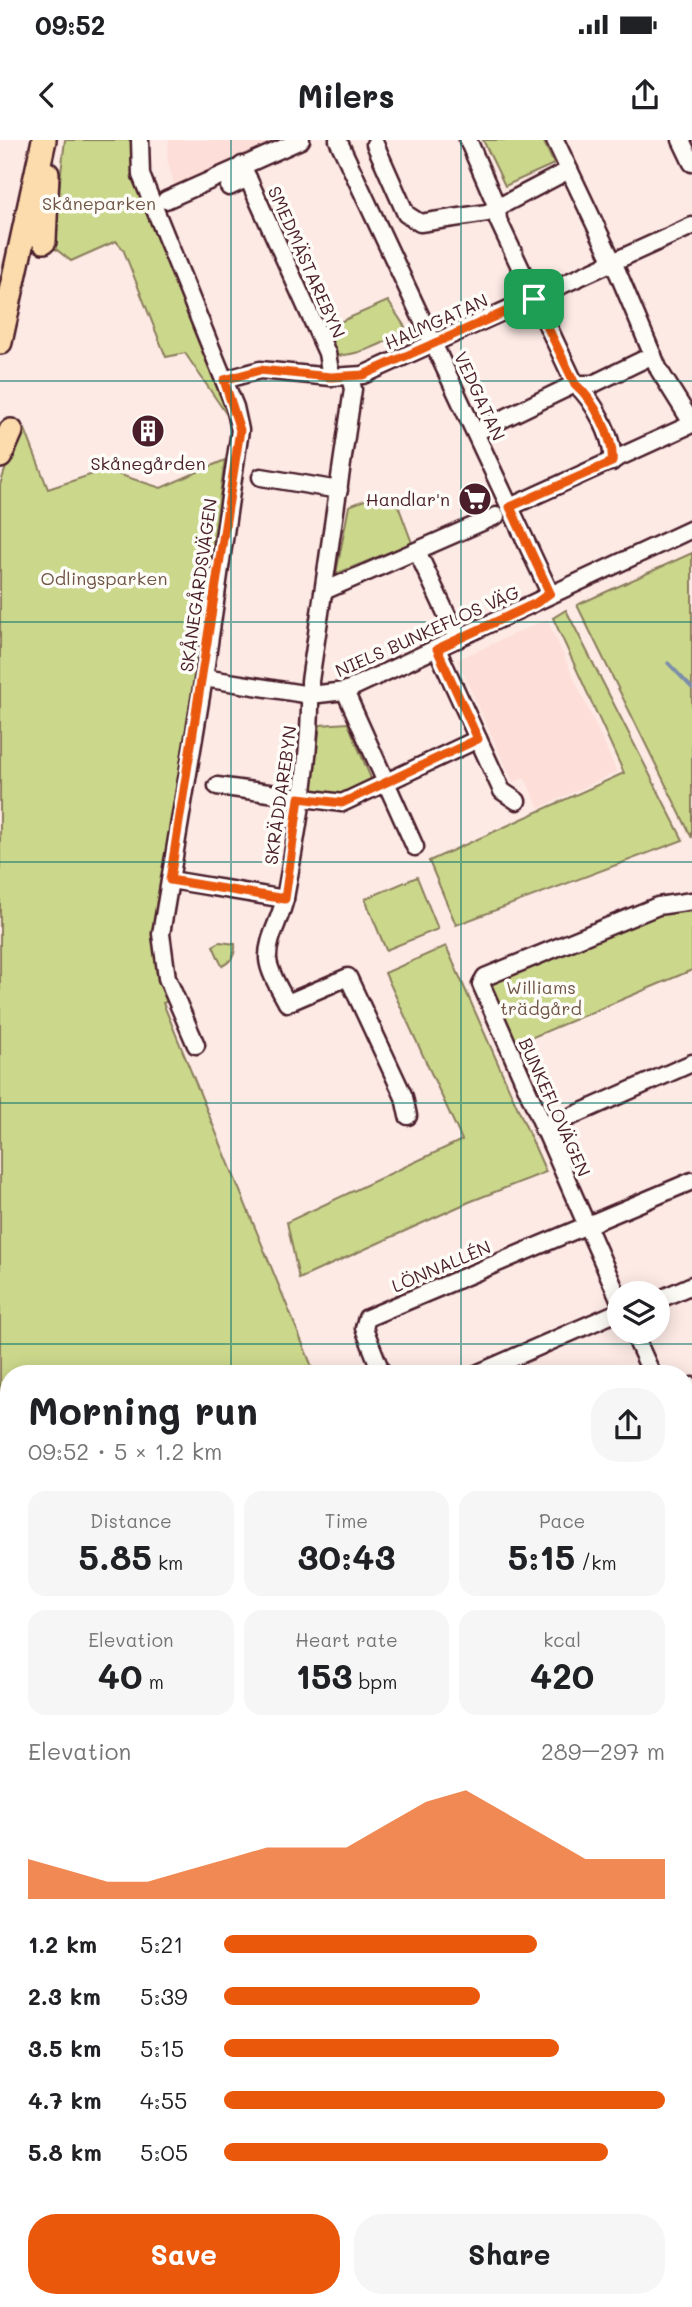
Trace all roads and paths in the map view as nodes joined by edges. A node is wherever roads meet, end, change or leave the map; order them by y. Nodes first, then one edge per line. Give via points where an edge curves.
1 (44, 140) edge
2 (50, 140) edge
3 (140, 140) edge
4 (300, 140) edge
5 (338, 140) edge
6 (468, 140) edge
7 (555, 140) edge
8 (681, 140) edge
9 (380, 142) edge
10 (346, 157) junction
11 (692, 163) edge
12 (569, 170) junction
13 (245, 172) junction
14 (229, 187) dead end
15 (166, 200) dead end
16 (498, 207) junction
17 (692, 226) edge
18 (44, 241) dead end
19 (613, 261) junction
20 (534, 299) junction
21 (0, 342) edge
22 (433, 343) junction
23 (653, 355) junction
24 (331, 377) junction
25 (350, 377) junction
26 (224, 380) junction
27 (575, 384) junction
28 (692, 423) edge
29 (11, 431) dead end
30 (476, 432) junction
31 (0, 456) edge
32 (612, 462) junction
33 (261, 478) dead end
34 (339, 490) junction
35 (510, 507) junction
36 (496, 516) dead end
37 (692, 529) edge
38 (417, 551) junction
39 (324, 591) junction
40 (550, 593) junction
41 (458, 639) junction
42 (437, 649) junction
43 (204, 678) junction
44 (345, 691) junction
45 (310, 695) junction
46 (478, 739) junction
47 (386, 783) junction
48 (216, 786) dead end
49 (299, 798) junction
50 (517, 801) dead end
51 (415, 847) dead end
52 (170, 880) junction
53 (285, 899) junction
54 (692, 901) edge
55 (196, 1045) dead end
56 (692, 1063) edge
57 (408, 1116) dead end
58 (544, 1129) junction
59 (692, 1181) edge
60 (586, 1226) junction
61 (611, 1281) edge
62 (692, 1285) edge
63 (670, 1295) edge
64 (607, 1317) edge
65 (638, 1344) edge
66 (378, 1365) edge
67 (497, 1365) edge
68 (648, 1365) edge

1 - 21 highway
2 - 18 highway
3 - 26 street, SKÅNEGÅRDSVÄGEN via 141,175
4 - 13 street
5 - 10 street, VEDGATAN
6 - 16 street
7 - 12 street
8 - 11 street
9 - 10 street
9 - 16 street via 411,220 431,223
10 - 22 street, VEDGATAN
12 - 16 street
12 - 19 street
13 - 14 street
13 - 15 street
13 - 24 street, SMEDMÄSTAREBYN via 327,353
16 - 20 street via 498,220
17 - 19 street, HALMGATAN
19 - 20 street, HALMGATAN
19 - 23 street
20 - 22 street, HALMGATAN
20 - 27 street
22 - 25 street, HALMGATAN
22 - 30 street, VEDGATAN
23 - 27 street via 593,384
23 - 28 street
24 - 25 street, HALMGATAN
24 - 26 street, HALMGATAN via 260,370
25 - 34 street, SKRÄDDAREBYN via 353,390
26 - 43 street, SKÅNEGÅRDSVÄGEN via 240,430
27 - 30 street
27 - 32 street via 586,393 613,451
28 - 32 street
29 - 31 highway
30 - 35 street, VEDGATAN
32 - 35 street
33 - 34 street
34 - 39 street, SKRÄDDAREBYN
35 - 40 street, VEDGATAN
36 - 38 street
37 - 40 street, NIELS BUNKEFLOS VÄG
38 - 39 street
38 - 41 street
39 - 45 street, SKRÄDDAREBYN
40 - 41 street, NIELS BUNKEFLOS VÄG
41 - 42 street, NIELS BUNKEFLOS VÄG
42 - 44 street, NIELS BUNKEFLOS VÄG
42 - 46 street
43 - 45 street, NIELS BUNKEFLOS VÄG
43 - 52 street, SKÅNEGÅRDSVÄGEN
44 - 45 street, NIELS BUNKEFLOS VÄG
44 - 47 street
45 - 49 street, SKRÄDDAREBYN
46 - 47 street
46 - 50 street via 502,791
47 - 49 street via 342,803
47 - 51 street
48 - 49 street
49 - 53 street, SKRÄDDAREBYN
52 - 53 street
52 - 55 street, SKÅNEGÅRDSVÄGEN via 161,934 167,978
53 - 57 street, SKRÄDDAREBYN via 271,934 268,961 290,1002 348,977 404,1097
54 - 58 street, BUNKEFLOVÄGEN via 658,906 485,977 483,991
56 - 58 street
58 - 60 street, BUNKEFLOVÄGEN
59 - 60 street
60 - 61 street, BUNKEFLOVÄGEN
60 - 66 street, LÖNNALLÉN via 367,1318 364,1328
62 - 63 street
64 - 67 street
65 - 68 street

